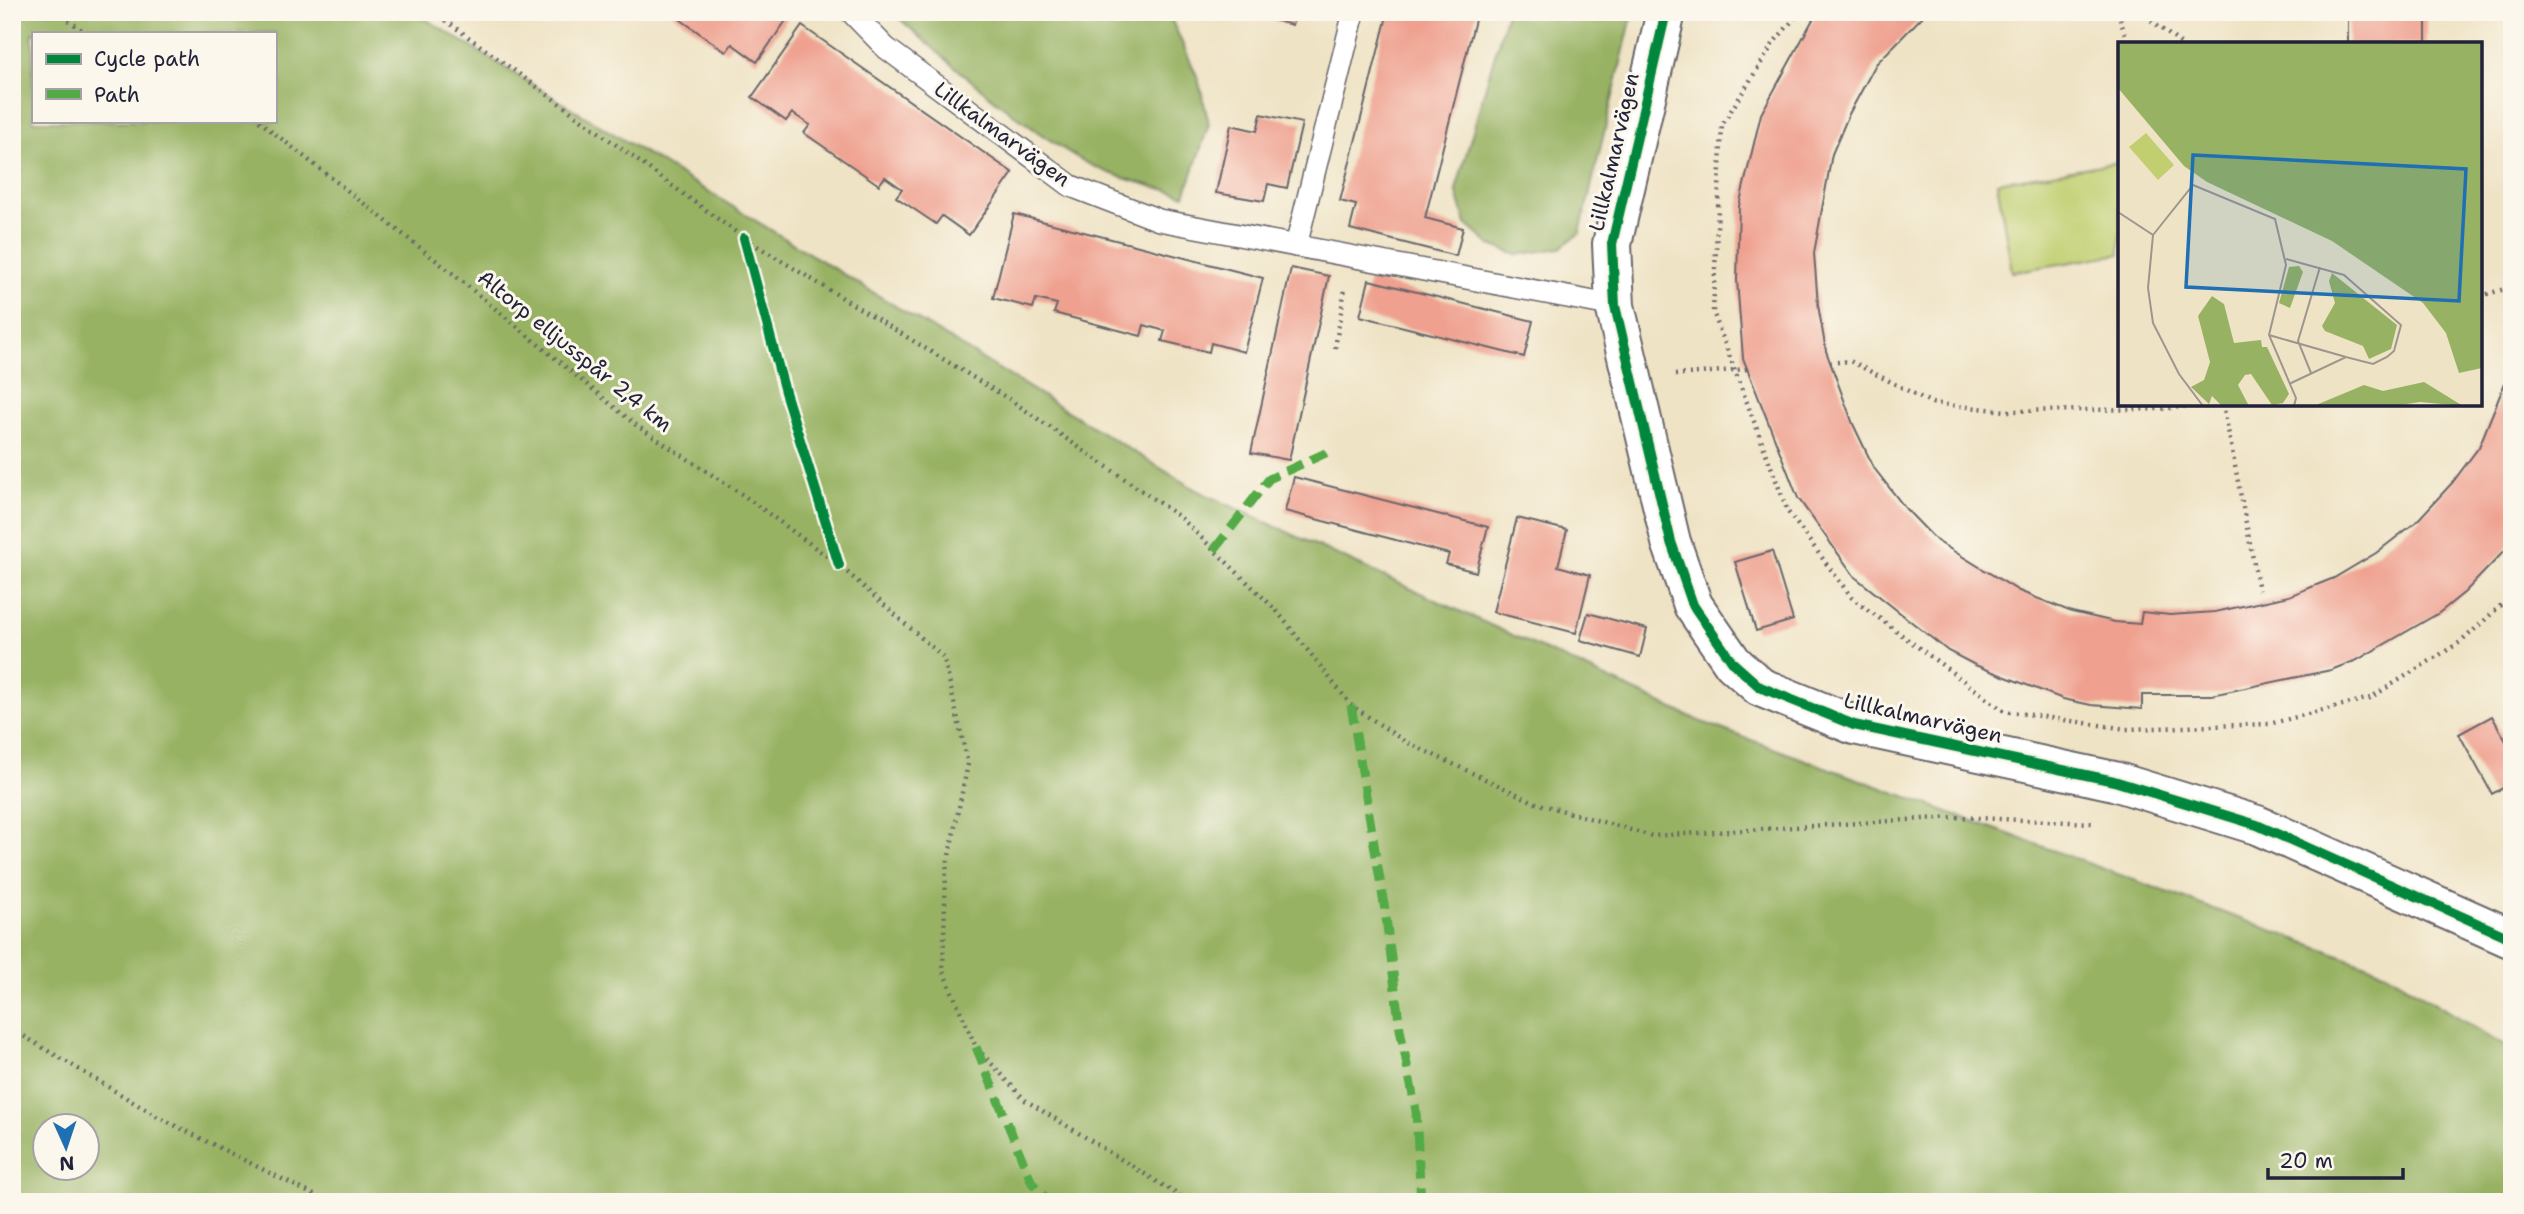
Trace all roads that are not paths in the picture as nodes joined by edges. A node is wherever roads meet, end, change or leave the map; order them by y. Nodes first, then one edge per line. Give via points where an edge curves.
1 (852, 12) edge
2 (1354, 12) edge
3 (1666, 12) edge
4 (1296, 246) junction
5 (1615, 306) junction
6 (2512, 935) edge

1 - 4 lane, Lillkalmarvägen via 886,48 1071,186 1158,220
2 - 4 lane
3 - 5 street, Lillkalmarvägen via 1612,244
4 - 5 lane, Lillkalmarvägen
5 - 6 street, Lillkalmarvägen via 1671,542 1693,605 1733,663 1760,687 1854,726 2114,781 2244,820 2510,938

